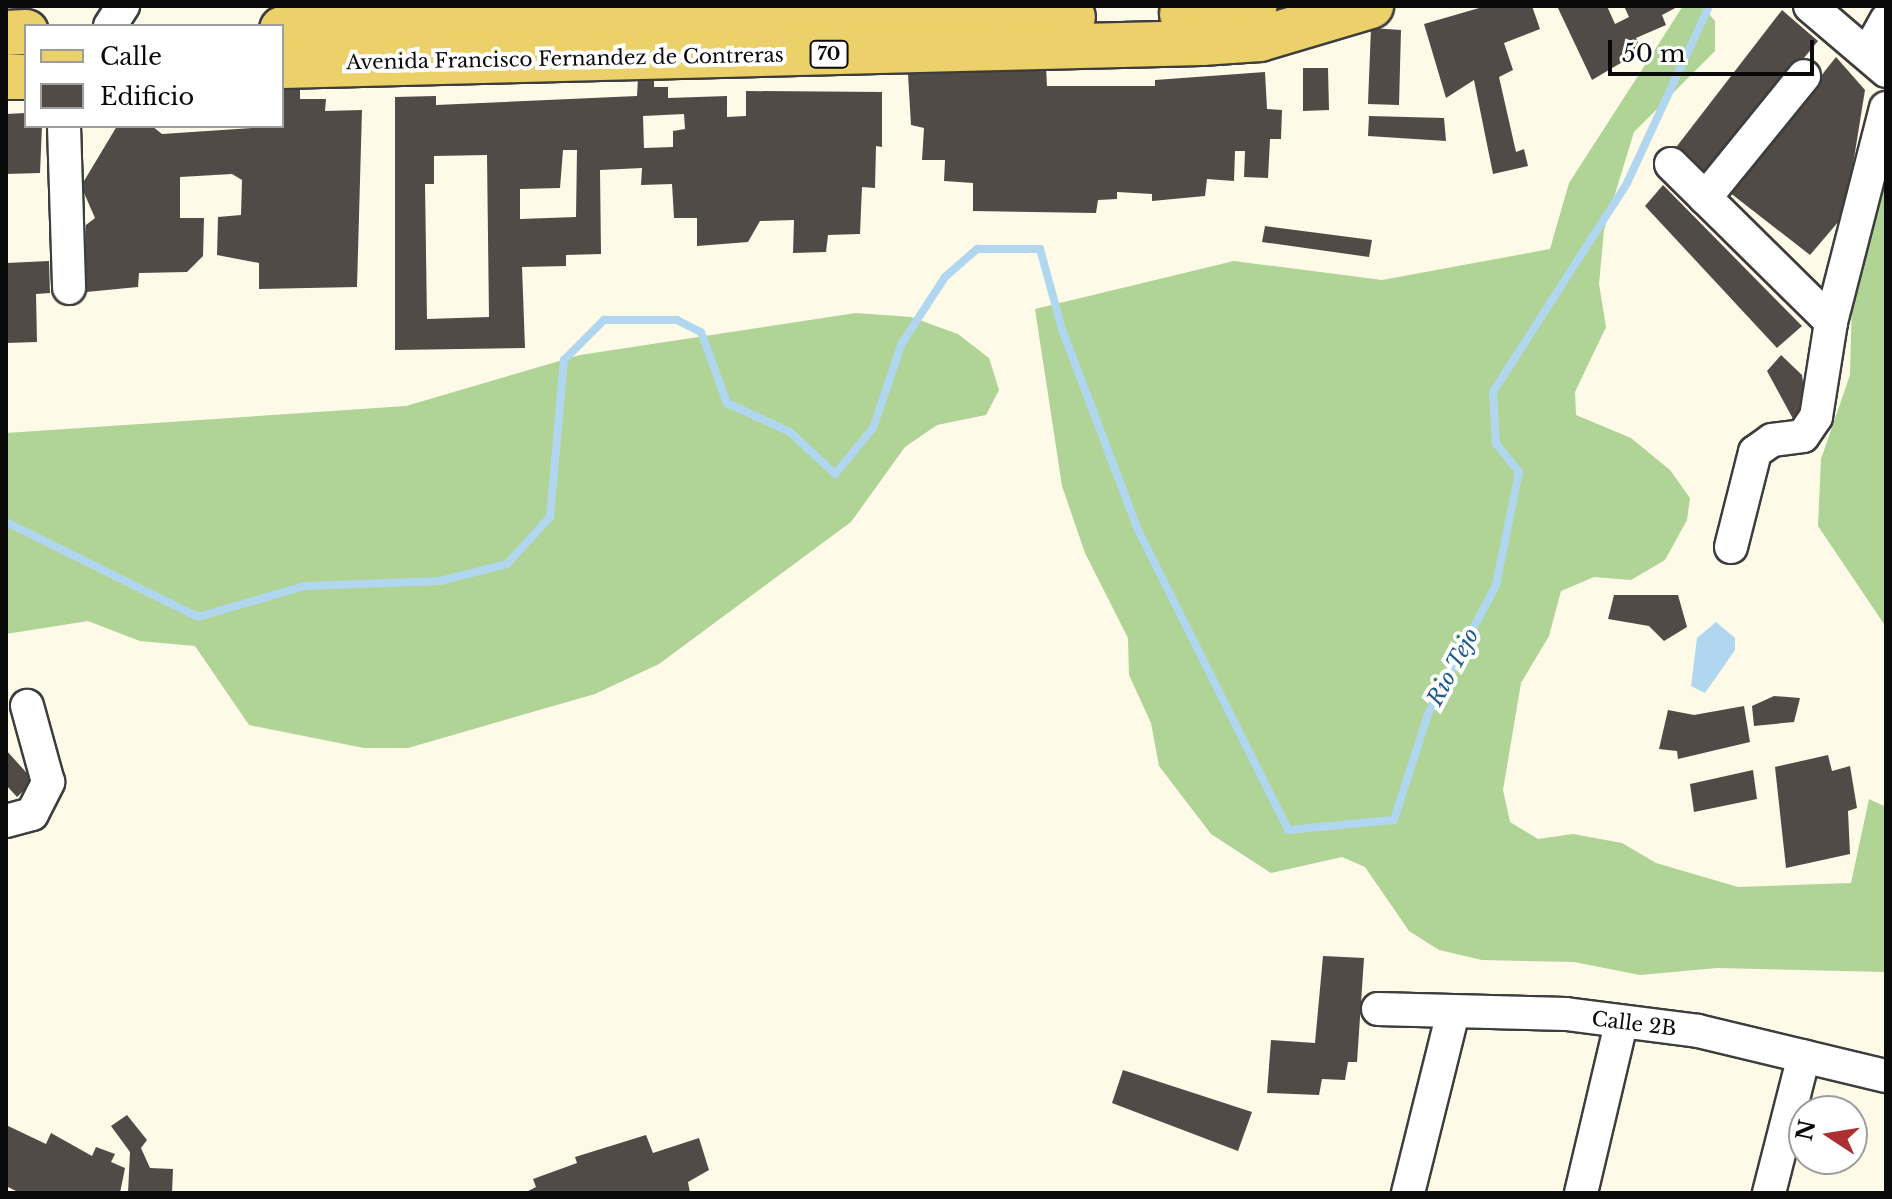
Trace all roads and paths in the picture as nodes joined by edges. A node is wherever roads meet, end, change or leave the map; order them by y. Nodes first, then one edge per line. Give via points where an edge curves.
1 (123, 6) edge
2 (357, 6) edge
3 (1255, 6) edge
4 (1371, 6) edge
5 (1810, 6) edge
6 (946, 12) edge
7 (1886, 20) edge
8 (111, 24) edge
9 (415, 28) junction
10 (284, 29) edge
11 (1877, 62) edge
12 (284, 66) edge
13 (1804, 76) dead end
14 (1886, 108) edge
15 (64, 128) edge
16 (1671, 164) dead end
17 (1705, 198) junction
18 (69, 288) dead end
19 (1831, 322) junction
20 (1731, 547) dead end
21 (27, 706) dead end
22 (6, 821) edge
23 (1378, 1009) dead end
24 (1452, 1016) junction
25 (1621, 1024) junction
26 (1804, 1056) junction
27 (1886, 1076) edge
28 (1408, 1193) edge
29 (1581, 1193) edge
30 (1769, 1193) edge

1 - 8 street
2 - 9 street
3 - 6 main road, Avenida Francisco Fernandez de Contreras / 70 via 1153,16
4 - 12 main road, Avenida Francisco Fernandez de Contreras / 70 via 1260,39 1202,43
5 - 11 street
6 - 9 main road, Avenida Francisco Fernandez de Contreras / 70
7 - 11 street
9 - 10 main road, Avenida Francisco Fernandez de Contreras / 70
13 - 17 street
14 - 19 street
15 - 18 street
16 - 17 street
17 - 19 street
19 - 20 street via 1811,428 1755,452
21 - 22 street via 48,782 32,814
23 - 24 street, Calle 2B
24 - 25 street, Calle 2B via 1566,1014
24 - 28 street
25 - 26 street, Calle 2B via 1698,1031
25 - 29 street
26 - 27 street, Calle 2B
26 - 30 street

